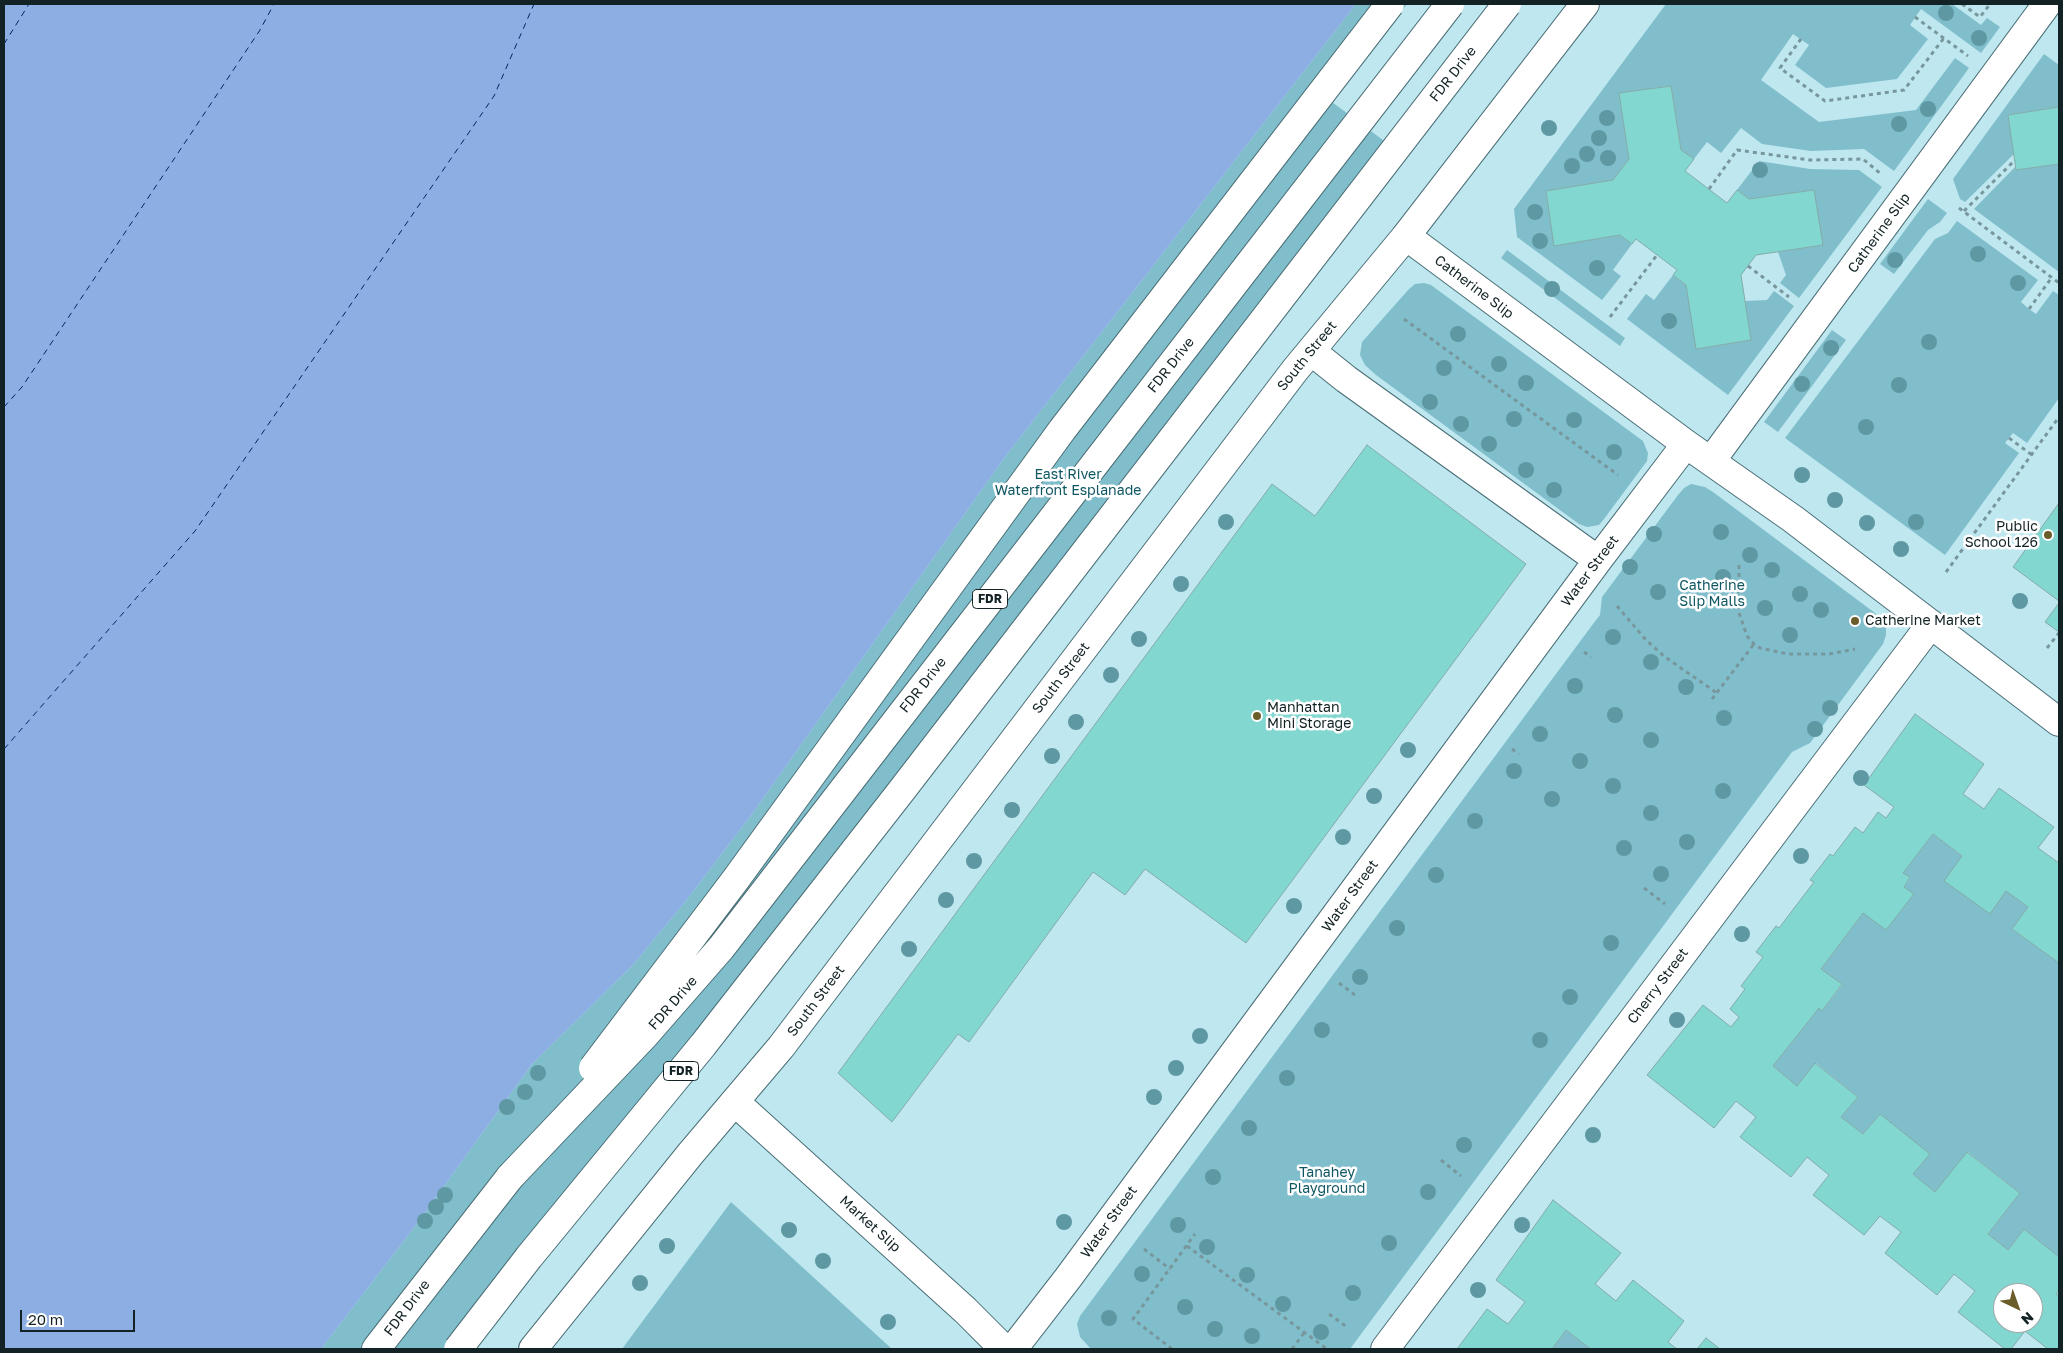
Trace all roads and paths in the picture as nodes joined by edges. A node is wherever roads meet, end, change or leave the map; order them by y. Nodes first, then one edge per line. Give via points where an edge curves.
1 (1390, 4) edge
2 (1450, 4) edge
3 (1507, 4) edge
4 (1585, 4) edge
5 (1962, 4) edge
6 (1990, 4) edge
7 (2046, 4) edge
8 (1915, 17) dead end
9 (1944, 38) junction
10 (1801, 40) dead end
11 (1972, 58) dead end
12 (2014, 160) dead end
13 (1884, 176) dead end
14 (1709, 189) dead end
15 (1959, 208) dead end
16 (1964, 211) junction
17 (1406, 236) junction
18 (1657, 255) dead end
19 (1748, 266) dead end
20 (2052, 278) junction
21 (2059, 283) edge
22 (1797, 302) dead end
23 (2029, 309) dead end
24 (1610, 317) dead end
25 (1404, 319) dead end
26 (1311, 351) junction
27 (2059, 418) edge
28 (2009, 438) dead end
29 (1686, 444) junction
30 (2032, 454) junction
31 (1711, 461) junction
32 (1618, 475) dead end
33 (1598, 560) junction
34 (1739, 565) dead end
35 (1946, 572) dead end
36 (1617, 606) dead end
37 (1931, 624) junction
38 (2059, 633) edge
39 (1754, 644) junction
40 (2048, 648) dead end
41 (1855, 649) dead end
42 (1584, 652) dead end
43 (1591, 658) dead end
44 (1717, 693) junction
45 (1712, 699) dead end
46 (2059, 722) edge
47 (1512, 749) dead end
48 (1519, 754) dead end
49 (1644, 888) dead end
50 (1665, 904) dead end
51 (1339, 983) dead end
52 (1355, 995) dead end
53 (735, 1102) junction
54 (1441, 1160) dead end
55 (1461, 1176) dead end
56 (510, 1177) junction
57 (1195, 1234) dead end
58 (1187, 1246) junction
59 (1144, 1249) dead end
60 (1170, 1269) junction
61 (1329, 1314) dead end
62 (1347, 1328) dead end
63 (1304, 1333) junction
64 (1169, 1348) edge
65 (376, 1349) edge
66 (458, 1349) edge
67 (533, 1349) edge
68 (1004, 1349) edge
69 (1013, 1349) edge
70 (1292, 1349) edge
71 (1327, 1349) edge
72 (1385, 1349) edge

1 - 56 main road, bridge via 1062,430 736,879
2 - 56 main road, FDR Drive / FDR, bridge via 721,948
3 - 66 main road, FDR Drive / FDR, bridge via 902,790 703,1045 528,1257
4 - 17 main road, South Street
5 - 6 path via 1980,17
7 - 31 main road, Catherine Slip
8 - 9 path
9 - 10 path via 1904,90 1825,101 1780,68
9 - 11 path
12 - 16 path
13 - 14 path via 1862,159 1810,160 1737,150
15 - 16 path
16 - 20 path
17 - 26 main road, South Street
17 - 29 main road, Catherine Slip
18 - 24 path
19 - 22 path
20 - 21 path
20 - 23 path
25 - 32 path
26 - 33 main road
26 - 53 main road, South Street via 781,1047
27 - 30 path
28 - 30 path
29 - 31 main road, Catherine Slip
29 - 33 main road, Water Street
30 - 35 path
31 - 37 main road, Catherine Slip
33 - 69 main road, Water Street
34 - 39 path via 1739,613 1747,636
36 - 44 path via 1665,657
37 - 46 main road, Catherine Slip
37 - 72 main road, Cherry Street
38 - 40 path
39 - 41 path via 1788,654 1829,654
39 - 44 path
42 - 43 path
44 - 45 path
47 - 48 path
49 - 50 path
51 - 52 path
53 - 67 main road, South Street via 690,1152
53 - 68 main road, Market Slip
54 - 55 path
56 - 65 main road, FDR Drive / FDR
57 - 58 path
58 - 60 path
58 - 63 path
59 - 60 path
60 - 64 path via 1133,1319
61 - 62 path
63 - 70 path
63 - 71 path

